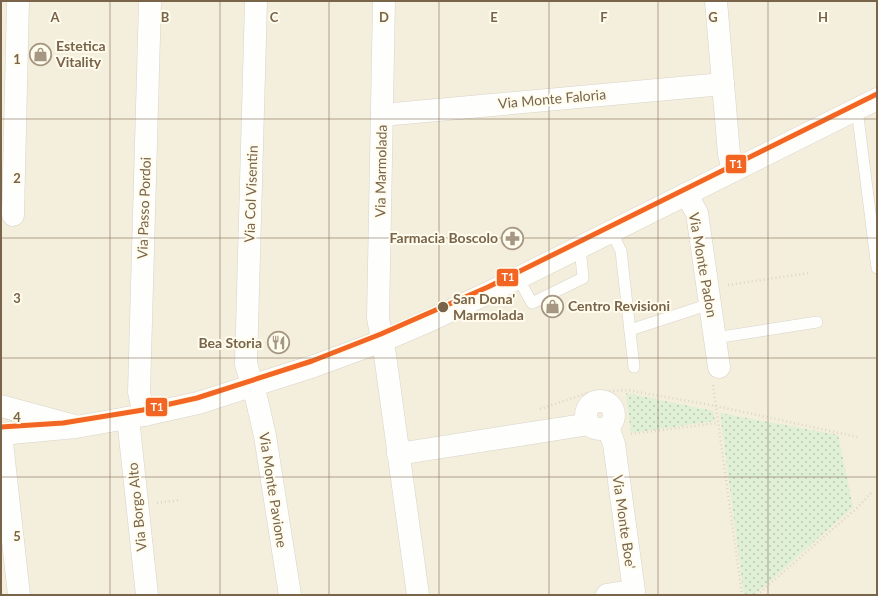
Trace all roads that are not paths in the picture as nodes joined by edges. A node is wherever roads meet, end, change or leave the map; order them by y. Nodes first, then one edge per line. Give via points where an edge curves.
1 (18, 1) edge
2 (150, 1) edge
3 (256, 1) edge
4 (384, 1) edge
5 (716, 1) edge
6 (723, 84) junction
7 (877, 99) edge
8 (857, 109) junction
9 (382, 115) junction
10 (734, 171) junction
11 (686, 194) junction
12 (13, 215) dead end
13 (611, 231) junction
14 (580, 247) junction
15 (877, 268) edge
16 (518, 278) junction
17 (709, 296) junction
18 (817, 322) dead end
19 (630, 330) junction
20 (715, 338) junction
21 (382, 341) junction
22 (634, 367) dead end
23 (719, 367) road end
24 (252, 385) junction
25 (1, 406) edge
26 (136, 417) junction
27 (76, 426) junction
28 (1, 434) edge
29 (398, 454) junction
30 (19, 595) edge
31 (146, 595) edge
32 (290, 595) edge
33 (418, 595) edge
34 (607, 595) edge

1 - 12 street
2 - 26 street, Via Passo Pordoi via 139,392
3 - 24 street, Via Col Visentin via 246,364
4 - 9 street, Via Marmolada
5 - 6 street
6 - 9 street, Via Monte Faloria
6 - 10 street via 729,154
7 - 8 street
8 - 10 street
8 - 15 lane
9 - 21 street, Via Marmolada via 378,318
10 - 11 street
11 - 13 street
11 - 17 street, Via Monte Padon via 696,213
13 - 14 street
13 - 19 lane via 621,251
14 - 16 street
14 - 16 lane via 583,278 532,303
16 - 21 street
17 - 19 lane
17 - 20 street, Via Monte Padon
18 - 20 lane, Via Monte Padon
19 - 22 lane
20 - 23 street, Via Monte Padon
21 - 24 street
21 - 29 street
24 - 26 street via 198,403
24 - 32 street, Via Monte Pavione via 265,436
25 - 27 street
26 - 27 street
26 - 31 street, Via Borgo Alto
27 - 28 street
28 - 30 street
29 - 33 street
29 - 34 street, Via Monte Boe' via 582,425 598,425 614,444 634,592

